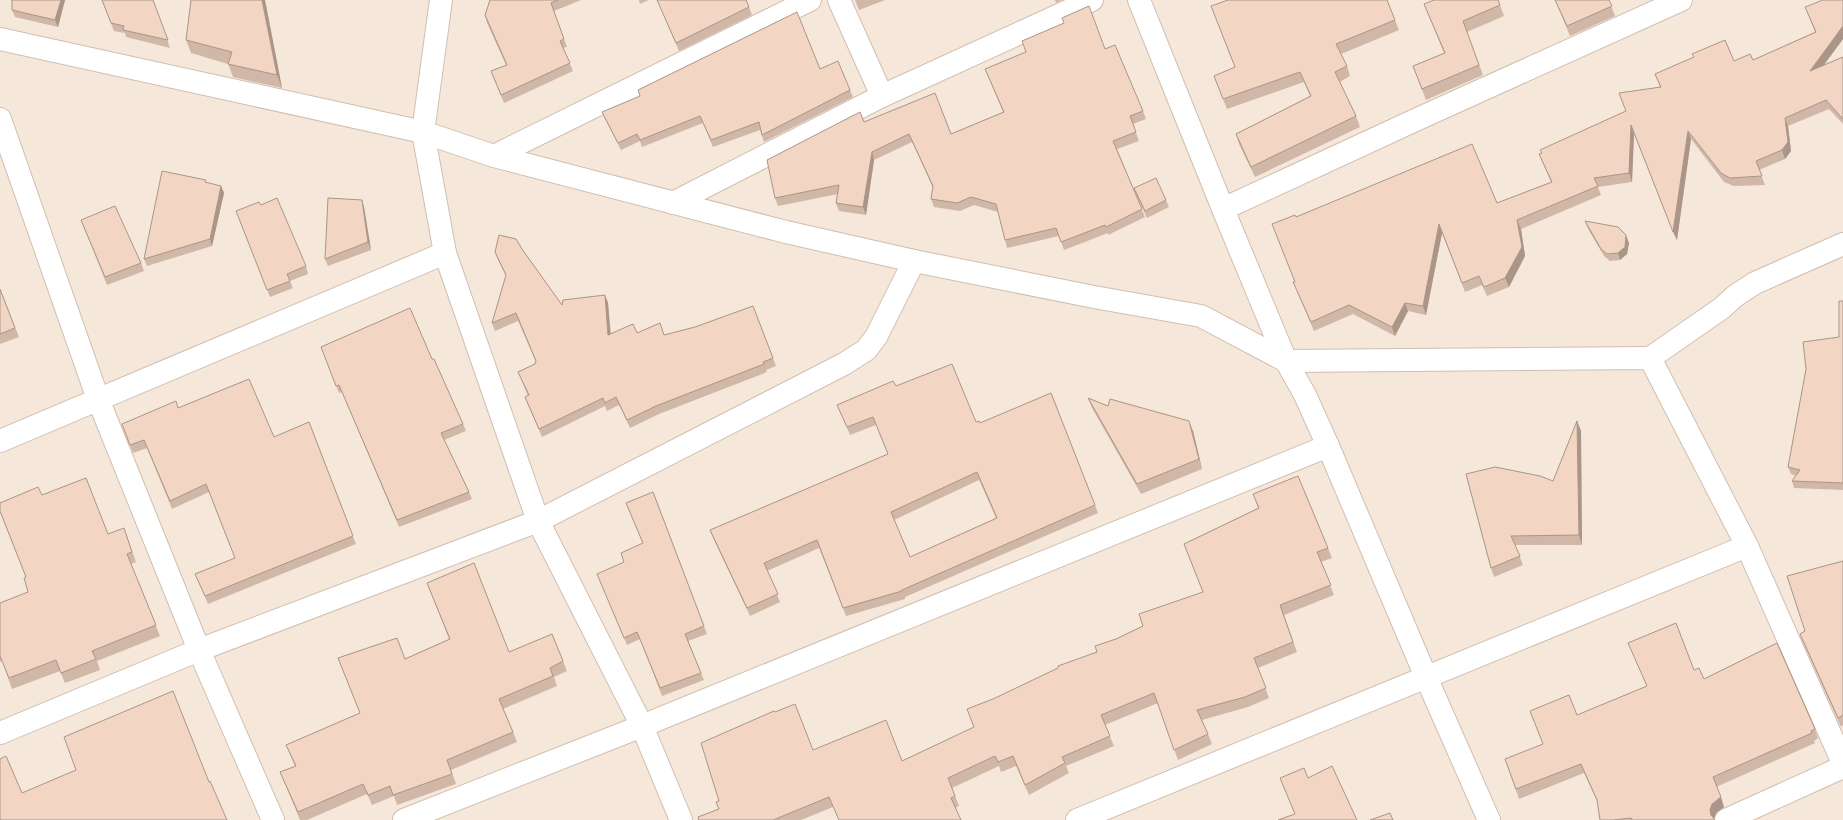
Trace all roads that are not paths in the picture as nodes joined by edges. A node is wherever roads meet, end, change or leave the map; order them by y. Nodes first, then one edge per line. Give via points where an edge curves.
1 (441, 0) edge
2 (810, 0) edge
3 (839, 0) edge
4 (1092, 0) edge
5 (1139, 0) edge
6 (1681, 0) edge
7 (0, 39) edge
8 (882, 96) junction
9 (0, 119) edge
10 (423, 132) junction
11 (6, 153) edge
12 (494, 156) junction
13 (674, 203) junction
14 (1223, 209) junction
15 (1843, 244) edge
16 (445, 253) junction
17 (914, 261) junction
18 (1650, 358) junction
19 (1286, 361) junction
20 (98, 399) junction
21 (0, 441) edge
22 (1328, 446) junction
23 (538, 521) junction
24 (1747, 546) junction
25 (199, 650) junction
26 (1426, 677) junction
27 (642, 726) junction
28 (0, 733) edge
29 (1843, 763) edge
30 (1843, 767) edge
31 (273, 820) edge
32 (404, 820) edge
33 (681, 820) edge
34 (1077, 820) edge
35 (1489, 820) edge
36 (1726, 820) edge

1 - 10 street
2 - 12 street
3 - 8 street
4 - 8 street
5 - 14 street
6 - 14 street
7 - 10 street
8 - 13 street
9 - 11 street
10 - 12 street
10 - 16 street
11 - 20 street
12 - 13 street
13 - 17 street
14 - 19 street
15 - 18 street via 1755,283
16 - 20 street
16 - 23 street
17 - 19 street via 1201,316
17 - 23 street via 876,337 857,357
18 - 19 street
18 - 24 street
19 - 22 street
20 - 21 street
20 - 25 street
22 - 26 street
22 - 27 street
23 - 25 street
23 - 27 street
24 - 26 street
24 - 29 street
25 - 28 street
25 - 31 street
26 - 34 street
26 - 35 street
27 - 32 street
27 - 33 street
30 - 36 street

